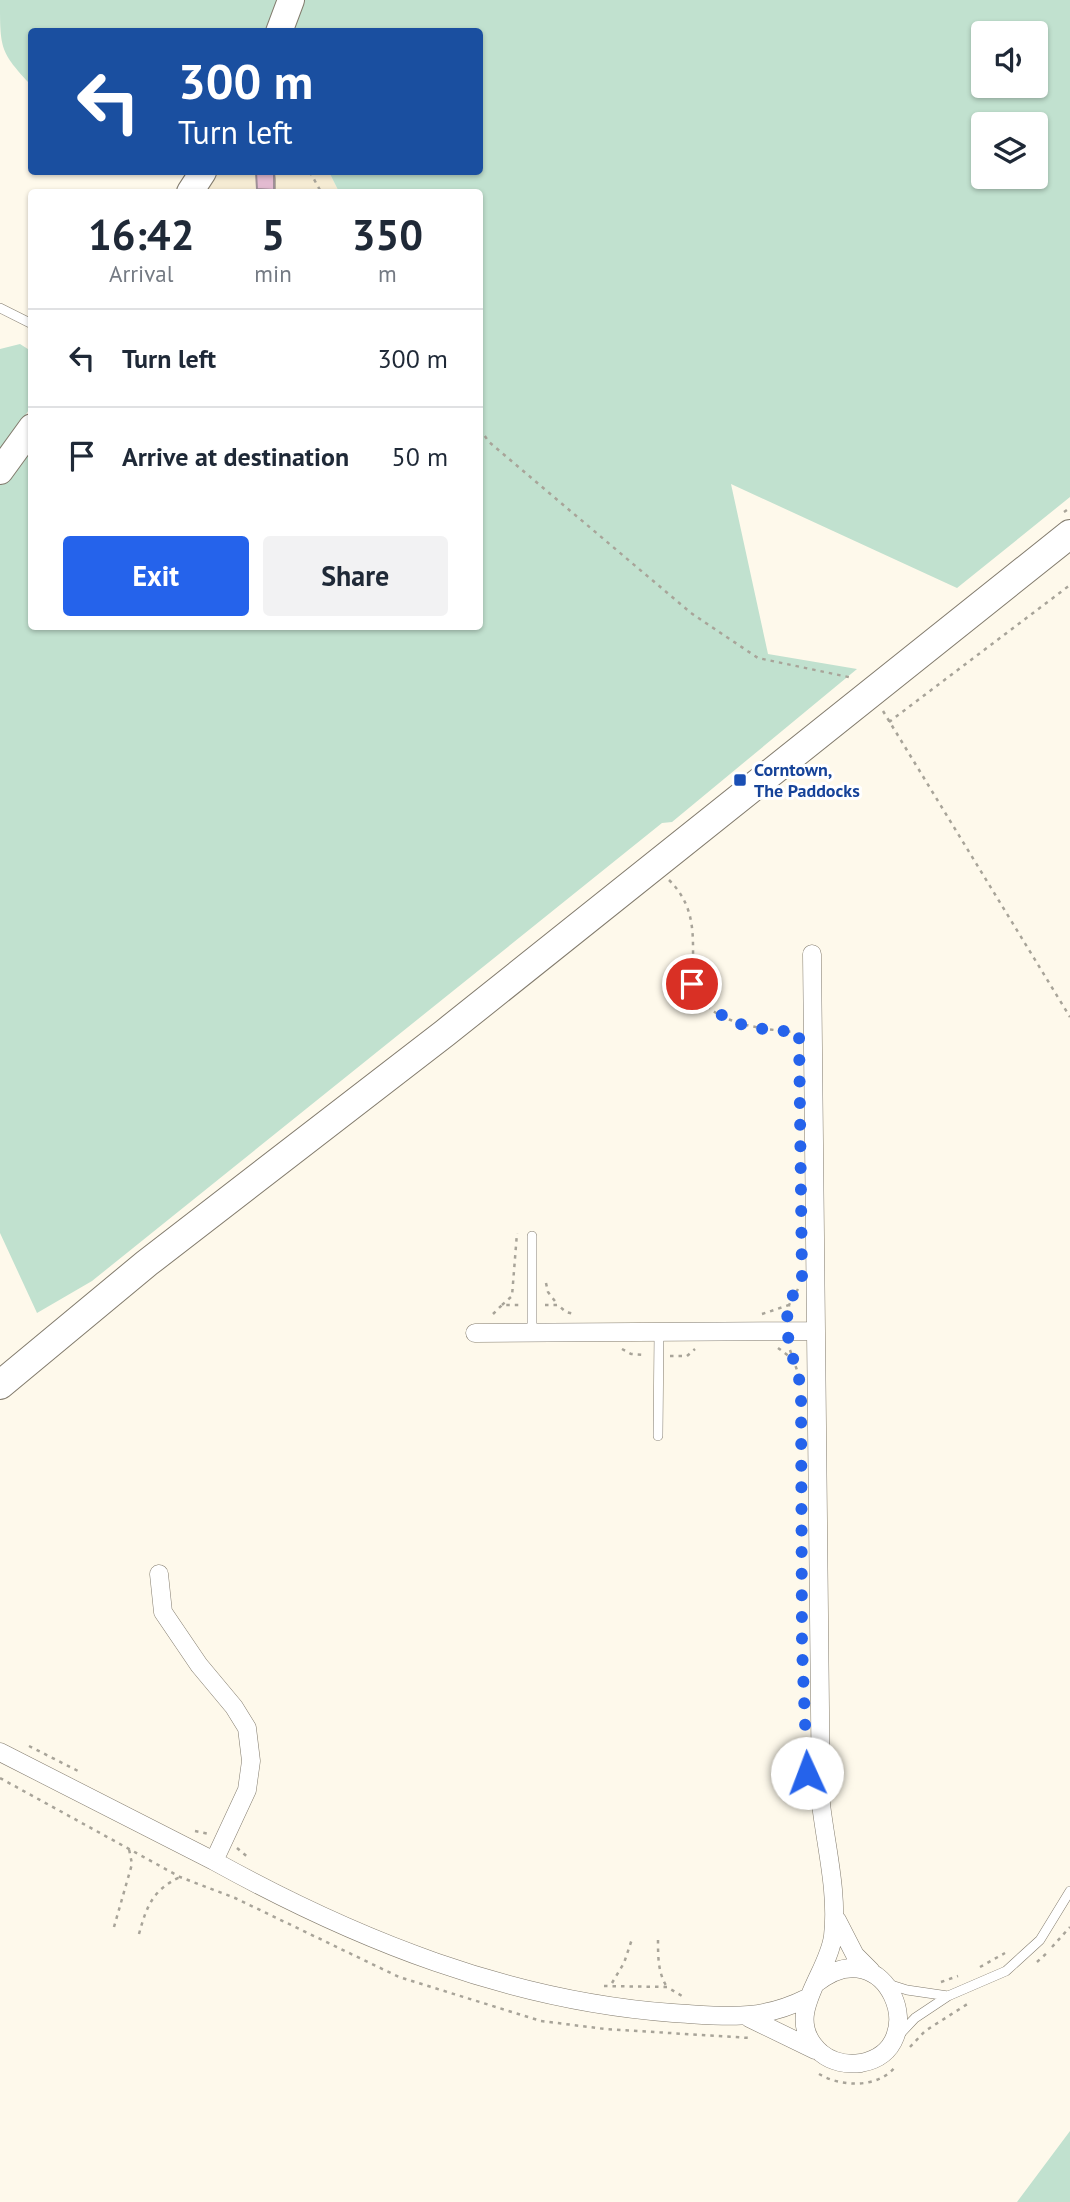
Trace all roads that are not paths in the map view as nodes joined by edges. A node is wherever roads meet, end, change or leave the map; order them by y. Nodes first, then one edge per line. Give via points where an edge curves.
1 (291, 0) edge
2 (280, 28) edge
3 (1, 308) edge
4 (28, 322) edge
5 (28, 432) edge
6 (0, 471) edge
7 (1070, 534) edge
8 (812, 954) dead end
9 (532, 1236) dead end
10 (480, 1325) road end
11 (816, 1331) junction
12 (531, 1332) junction
13 (659, 1332) junction
14 (0, 1385) edge
15 (659, 1436) dead end
16 (159, 1574) dead end
17 (0, 1752) edge
18 (214, 1861) junction
19 (1070, 1891) edge
20 (834, 1913) junction
21 (880, 1979) junction
22 (811, 1991) junction
23 (948, 1996) junction
24 (749, 2018) junction
25 (899, 2048) junction
26 (823, 2055) junction

1 - 2 main road
3 - 4 lane
5 - 6 main road
7 - 14 main road via 147,1263
8 - 11 street
9 - 12 lane
10 - 12 street
11 - 13 street
11 - 20 street via 821,1804
12 - 13 street
13 - 15 lane
16 - 18 street via 163,1612 247,1728 251,1761 247,1790
17 - 18 street
18 - 24 street via 322,1916 448,1968 538,1994 621,2009
19 - 23 lane via 1040,1940 1006,1971
20 - 21 street via 855,1955
20 - 22 street via 830,1949
21 - 22 street via 859,1969 843,1969 828,1974
21 - 23 lane via 907,1990
21 - 25 street via 895,1997
22 - 24 street via 788,2007
22 - 26 street via 805,2029
23 - 25 lane via 915,2018
24 - 26 street
25 - 26 street via 859,2063 836,2062

